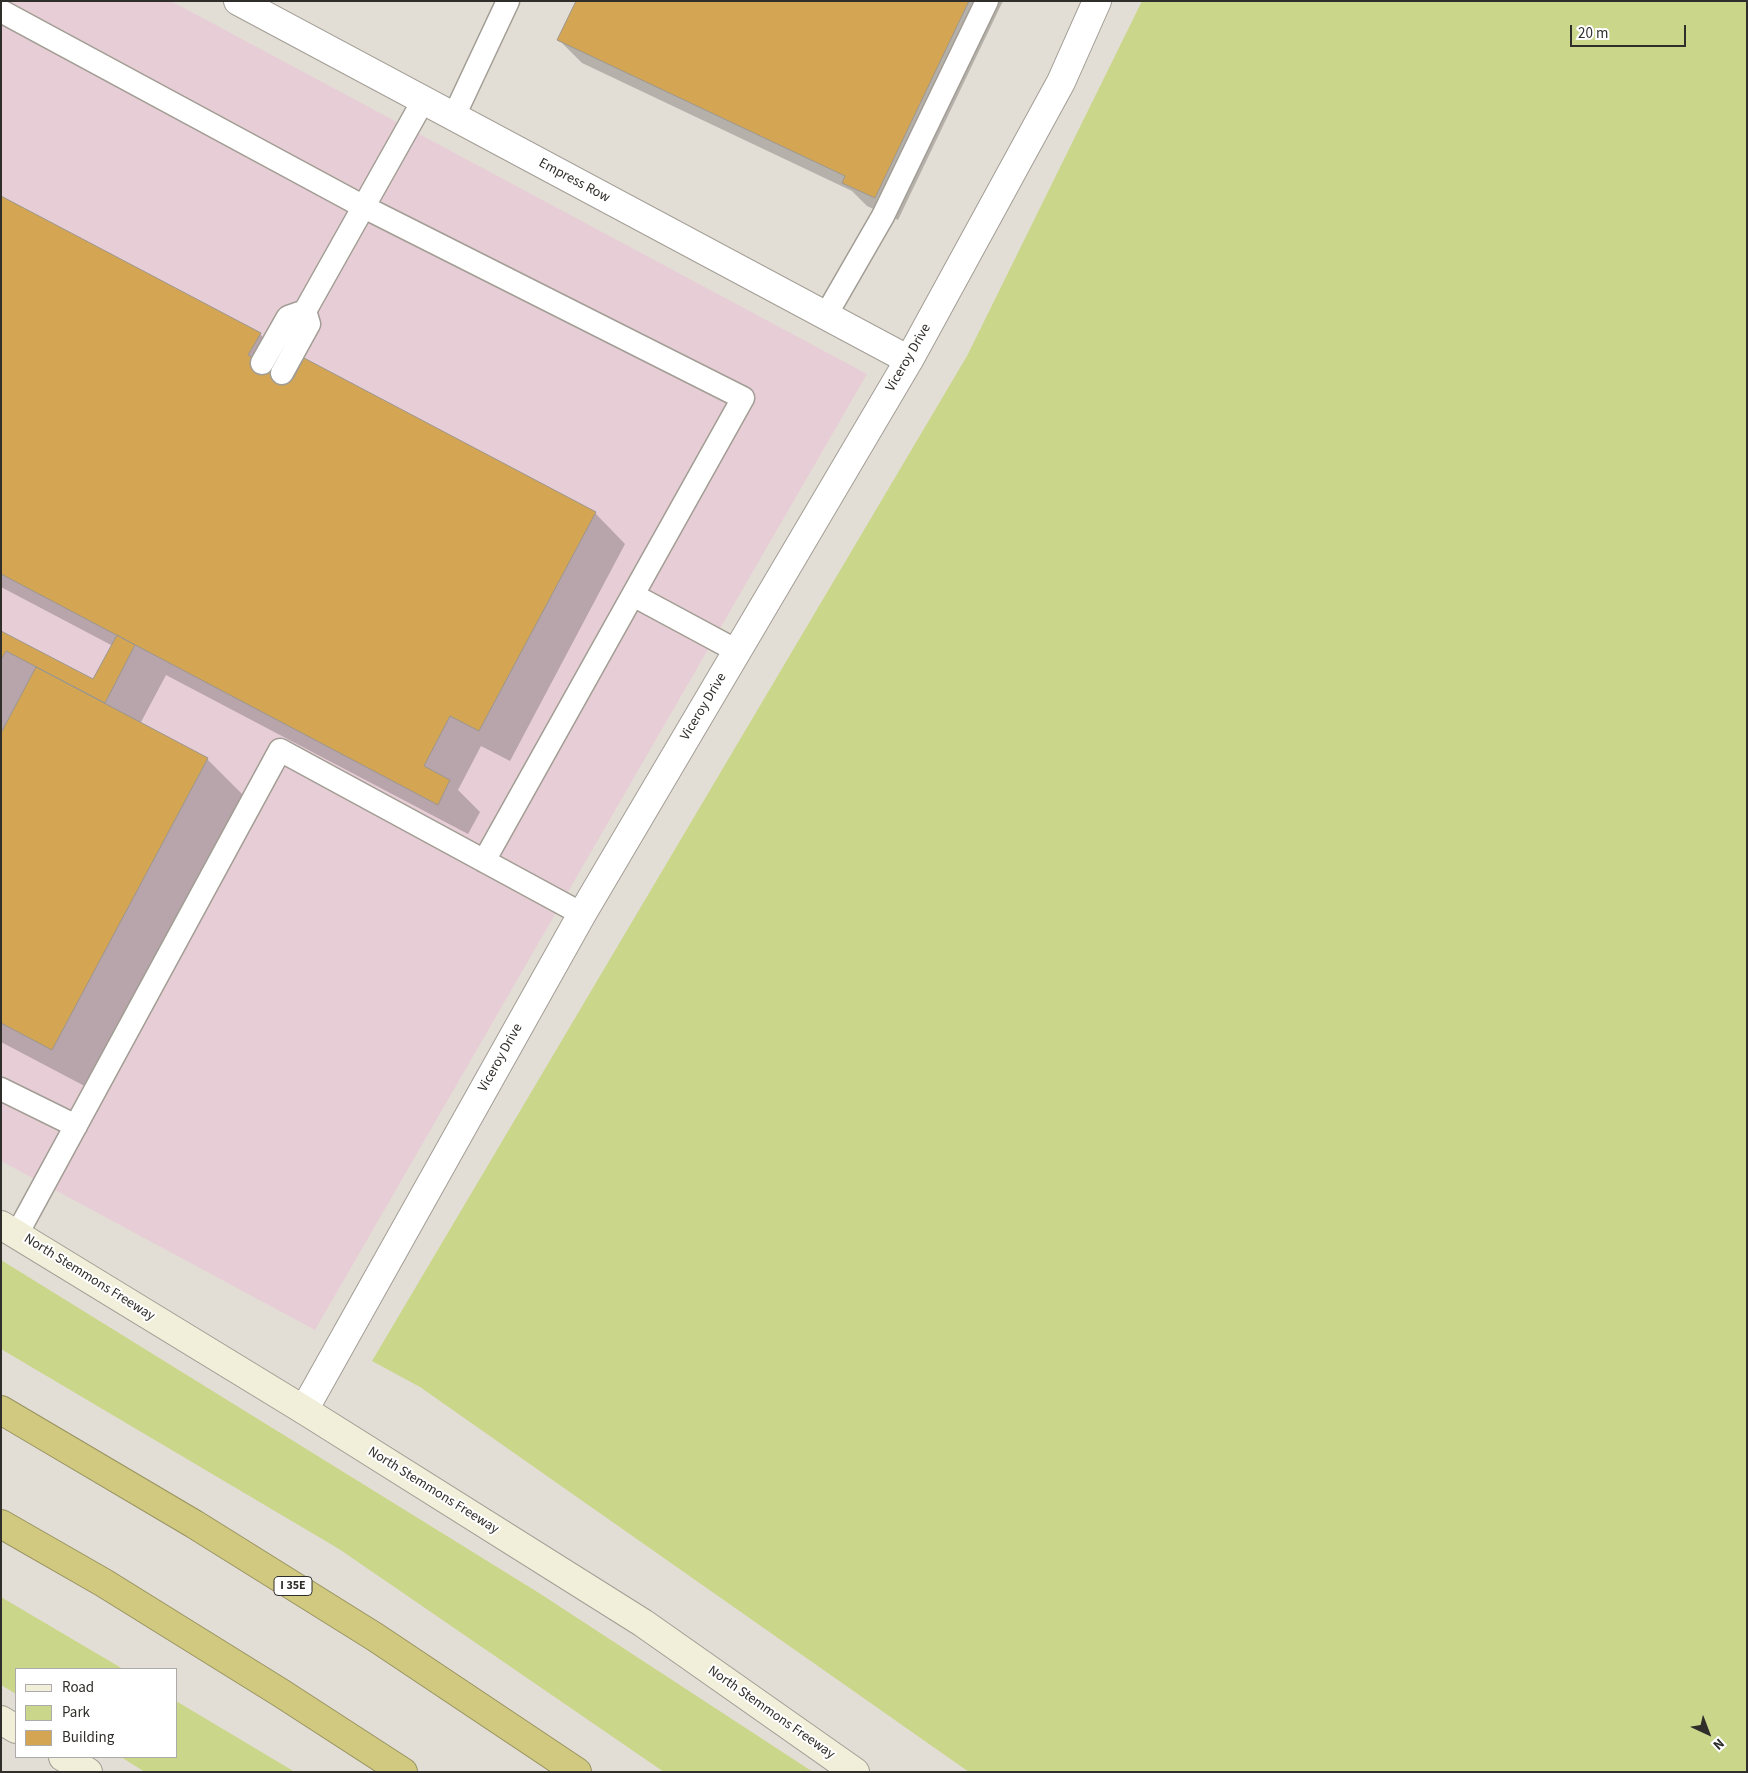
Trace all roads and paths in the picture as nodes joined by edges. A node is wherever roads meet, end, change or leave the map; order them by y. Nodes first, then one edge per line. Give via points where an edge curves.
1 (238, 1) edge
2 (508, 1) edge
3 (987, 1) edge
4 (1097, 1) edge
5 (1, 11) edge
6 (423, 100) junction
7 (454, 116) junction
8 (364, 207) junction
9 (826, 315) junction
10 (909, 360) junction
11 (272, 368) dead end
12 (633, 595) junction
13 (737, 651) junction
14 (484, 861) junction
15 (582, 914) junction
16 (1, 1089) edge
17 (76, 1126) junction
18 (9, 1230) edge
19 (1, 1410) edge
20 (304, 1410) junction
21 (1, 1524) edge
22 (1, 1720) edge
23 (15, 1728) edge
24 (65, 1758) edge
25 (88, 1772) edge
26 (403, 1772) edge
27 (577, 1772) edge
28 (855, 1772) edge

1 - 6 street, Empress Row
2 - 7 lane
3 - 9 lane via 883,216
4 - 10 street, Viceroy Drive via 1061,82
5 - 8 lane
6 - 7 street, Empress Row
6 - 8 lane
7 - 9 street, Empress Row
8 - 11 lane via 305,311 288,316
8 - 12 lane via 744,398
9 - 10 street, Empress Row
10 - 13 street, Viceroy Drive
12 - 13 lane
12 - 14 lane
13 - 15 street, Viceroy Drive
14 - 15 lane
14 - 17 lane via 280,750
15 - 20 street, Viceroy Drive
16 - 17 lane
17 - 18 lane
18 - 20 main road, North Stemmons Freeway
19 - 27 highway, I 35E via 194,1524 367,1632
20 - 28 main road, North Stemmons Freeway via 643,1623
21 - 26 highway via 104,1583
22 - 23 main road
24 - 25 main road

